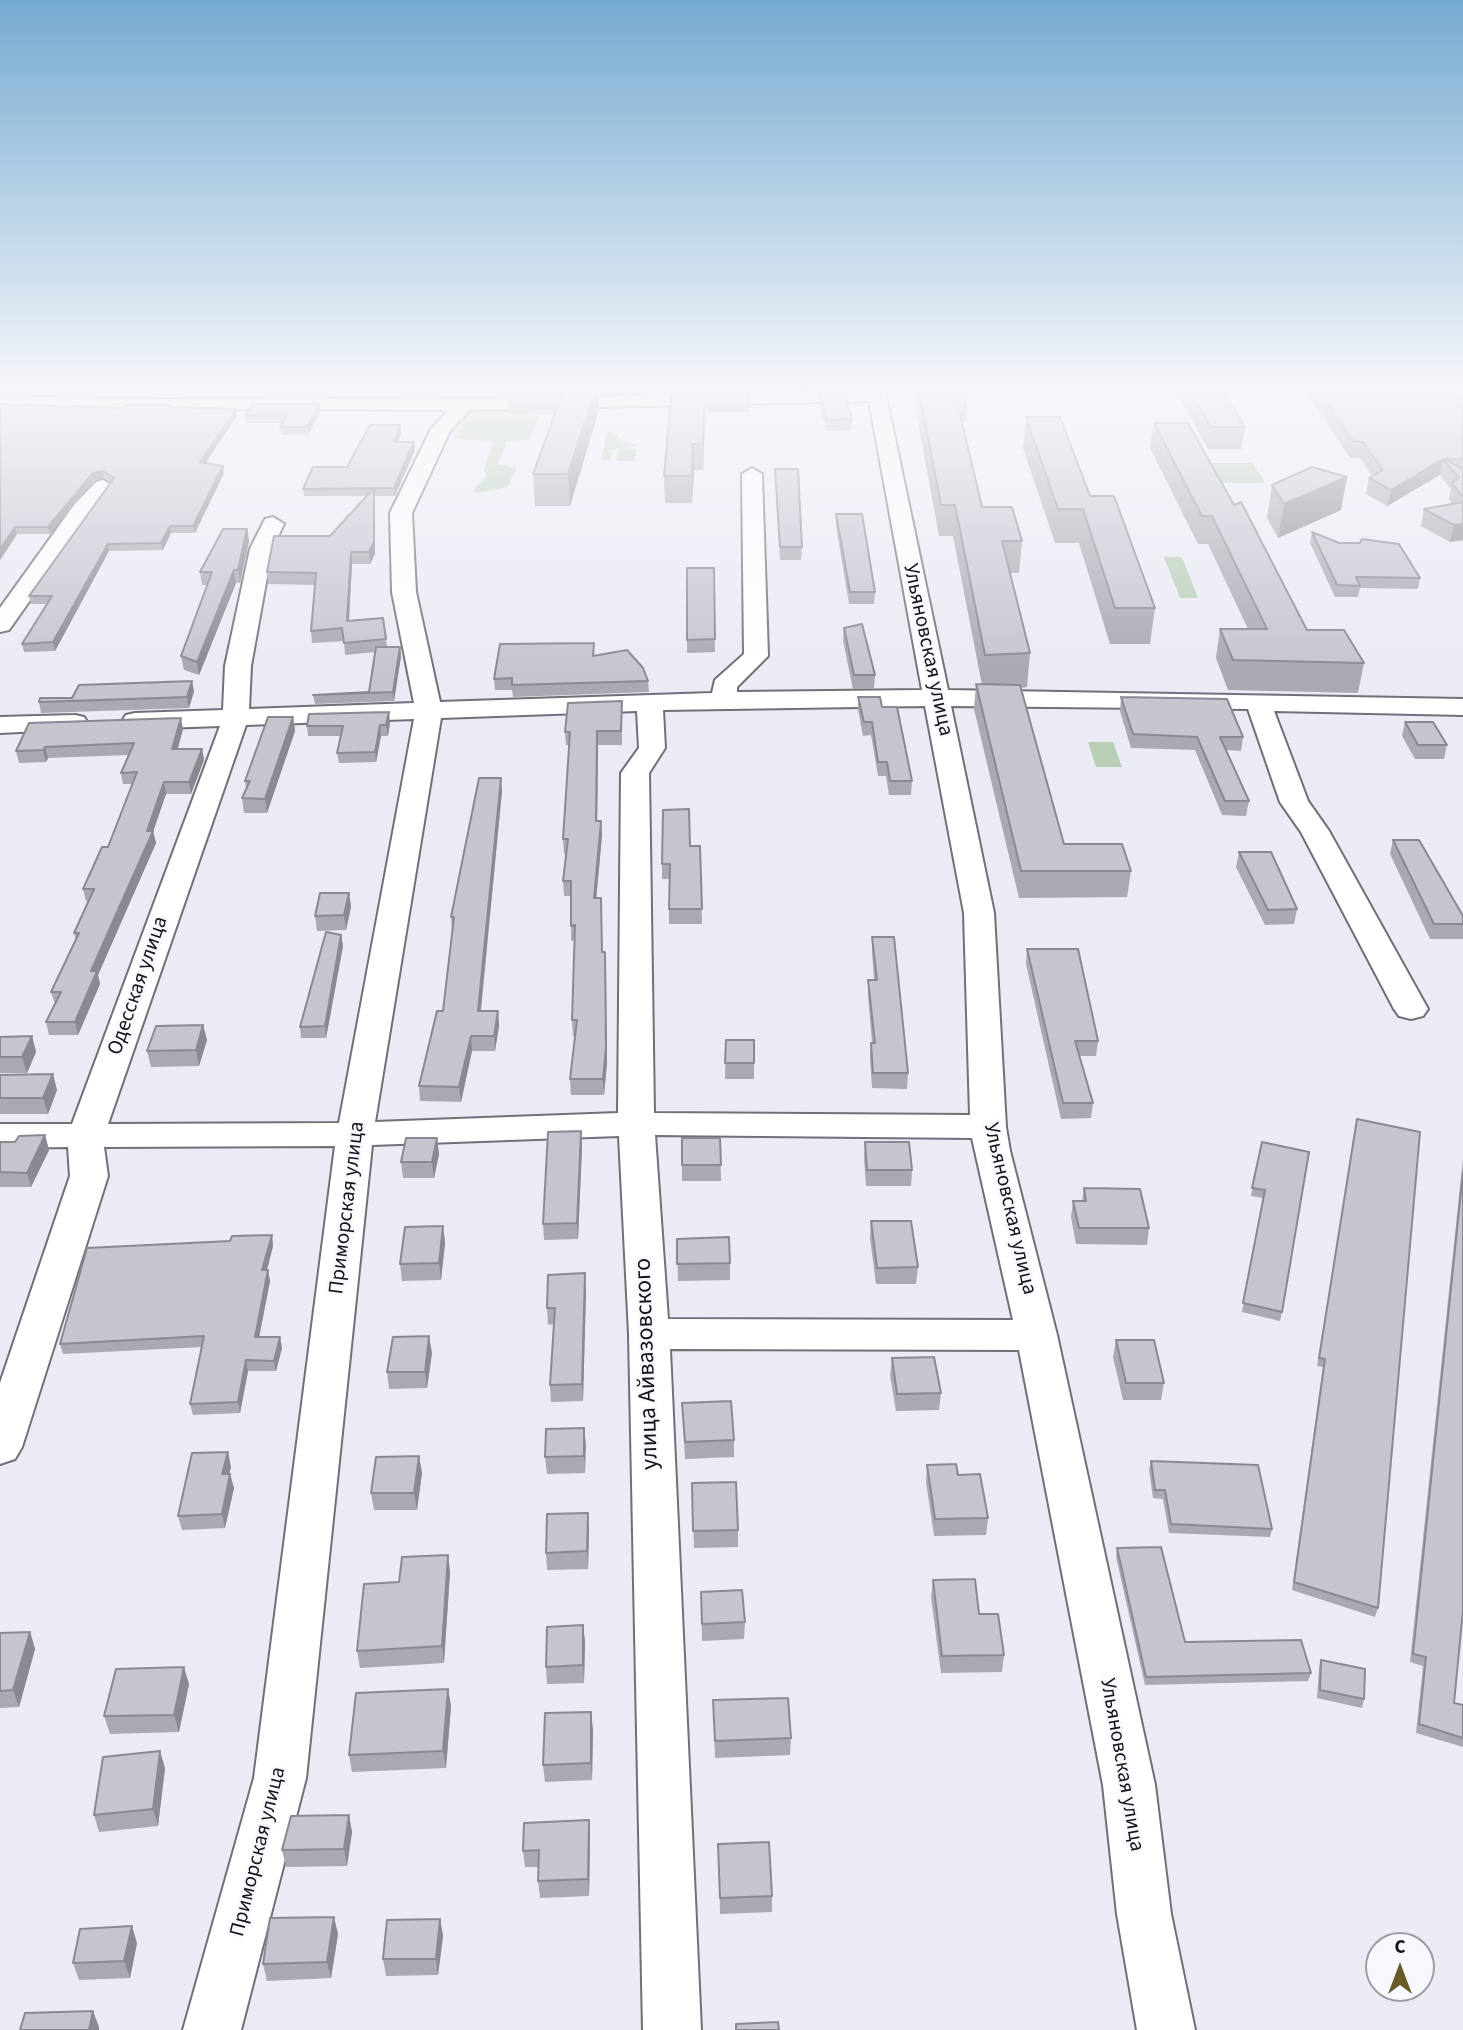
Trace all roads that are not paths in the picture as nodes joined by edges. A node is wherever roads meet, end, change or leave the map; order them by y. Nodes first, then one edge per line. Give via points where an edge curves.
1 (414, 481) edge
2 (752, 481) edge
3 (892, 481) edge
4 (103, 486) dead end
5 (273, 524) dead end
6 (0, 625) edge
7 (937, 698) junction
8 (725, 700) junction
9 (1258, 701) junction
10 (650, 704) junction
11 (1463, 707) edge
12 (429, 712) junction
13 (236, 717) junction
14 (0, 725) edge
15 (1411, 1009) dead end
16 (636, 1124) junction
17 (988, 1127) junction
18 (355, 1133) junction
19 (0, 1136) edge
20 (85, 1138) junction
21 (649, 1334) junction
22 (1037, 1335) junction
23 (0, 1447) edge
24 (212, 2030) edge
25 (672, 2030) edge
26 (1166, 2030) edge

1 - 12 street, Приморская улица via 401,513 404,592
2 - 8 street via 756,656 724,685
3 - 7 street, Ульяновская улица
4 - 6 street
5 - 13 street, Одесская улица via 261,549 238,666
7 - 8 street
7 - 9 street
7 - 17 street, Ульяновская улица via 979,913
8 - 10 street
9 - 11 street
9 - 15 street via 1294,802 1315,831
10 - 12 street
10 - 16 street, улица Айвазовского via 652,748 635,773
12 - 13 street
12 - 18 street, Приморская улица
13 - 14 street
13 - 20 street, Одесская улица
16 - 17 street
16 - 18 street
16 - 21 street, улица Айвазовского
17 - 22 street, Ульяновская улица
18 - 20 street
18 - 24 street, Приморская улица via 280,1778
19 - 20 street
20 - 23 street, Одесская улица via 89,1175
21 - 22 street
21 - 25 street, улица Айвазовского
22 - 26 street, Ульяновская улица via 1129,1784 1144,1914

